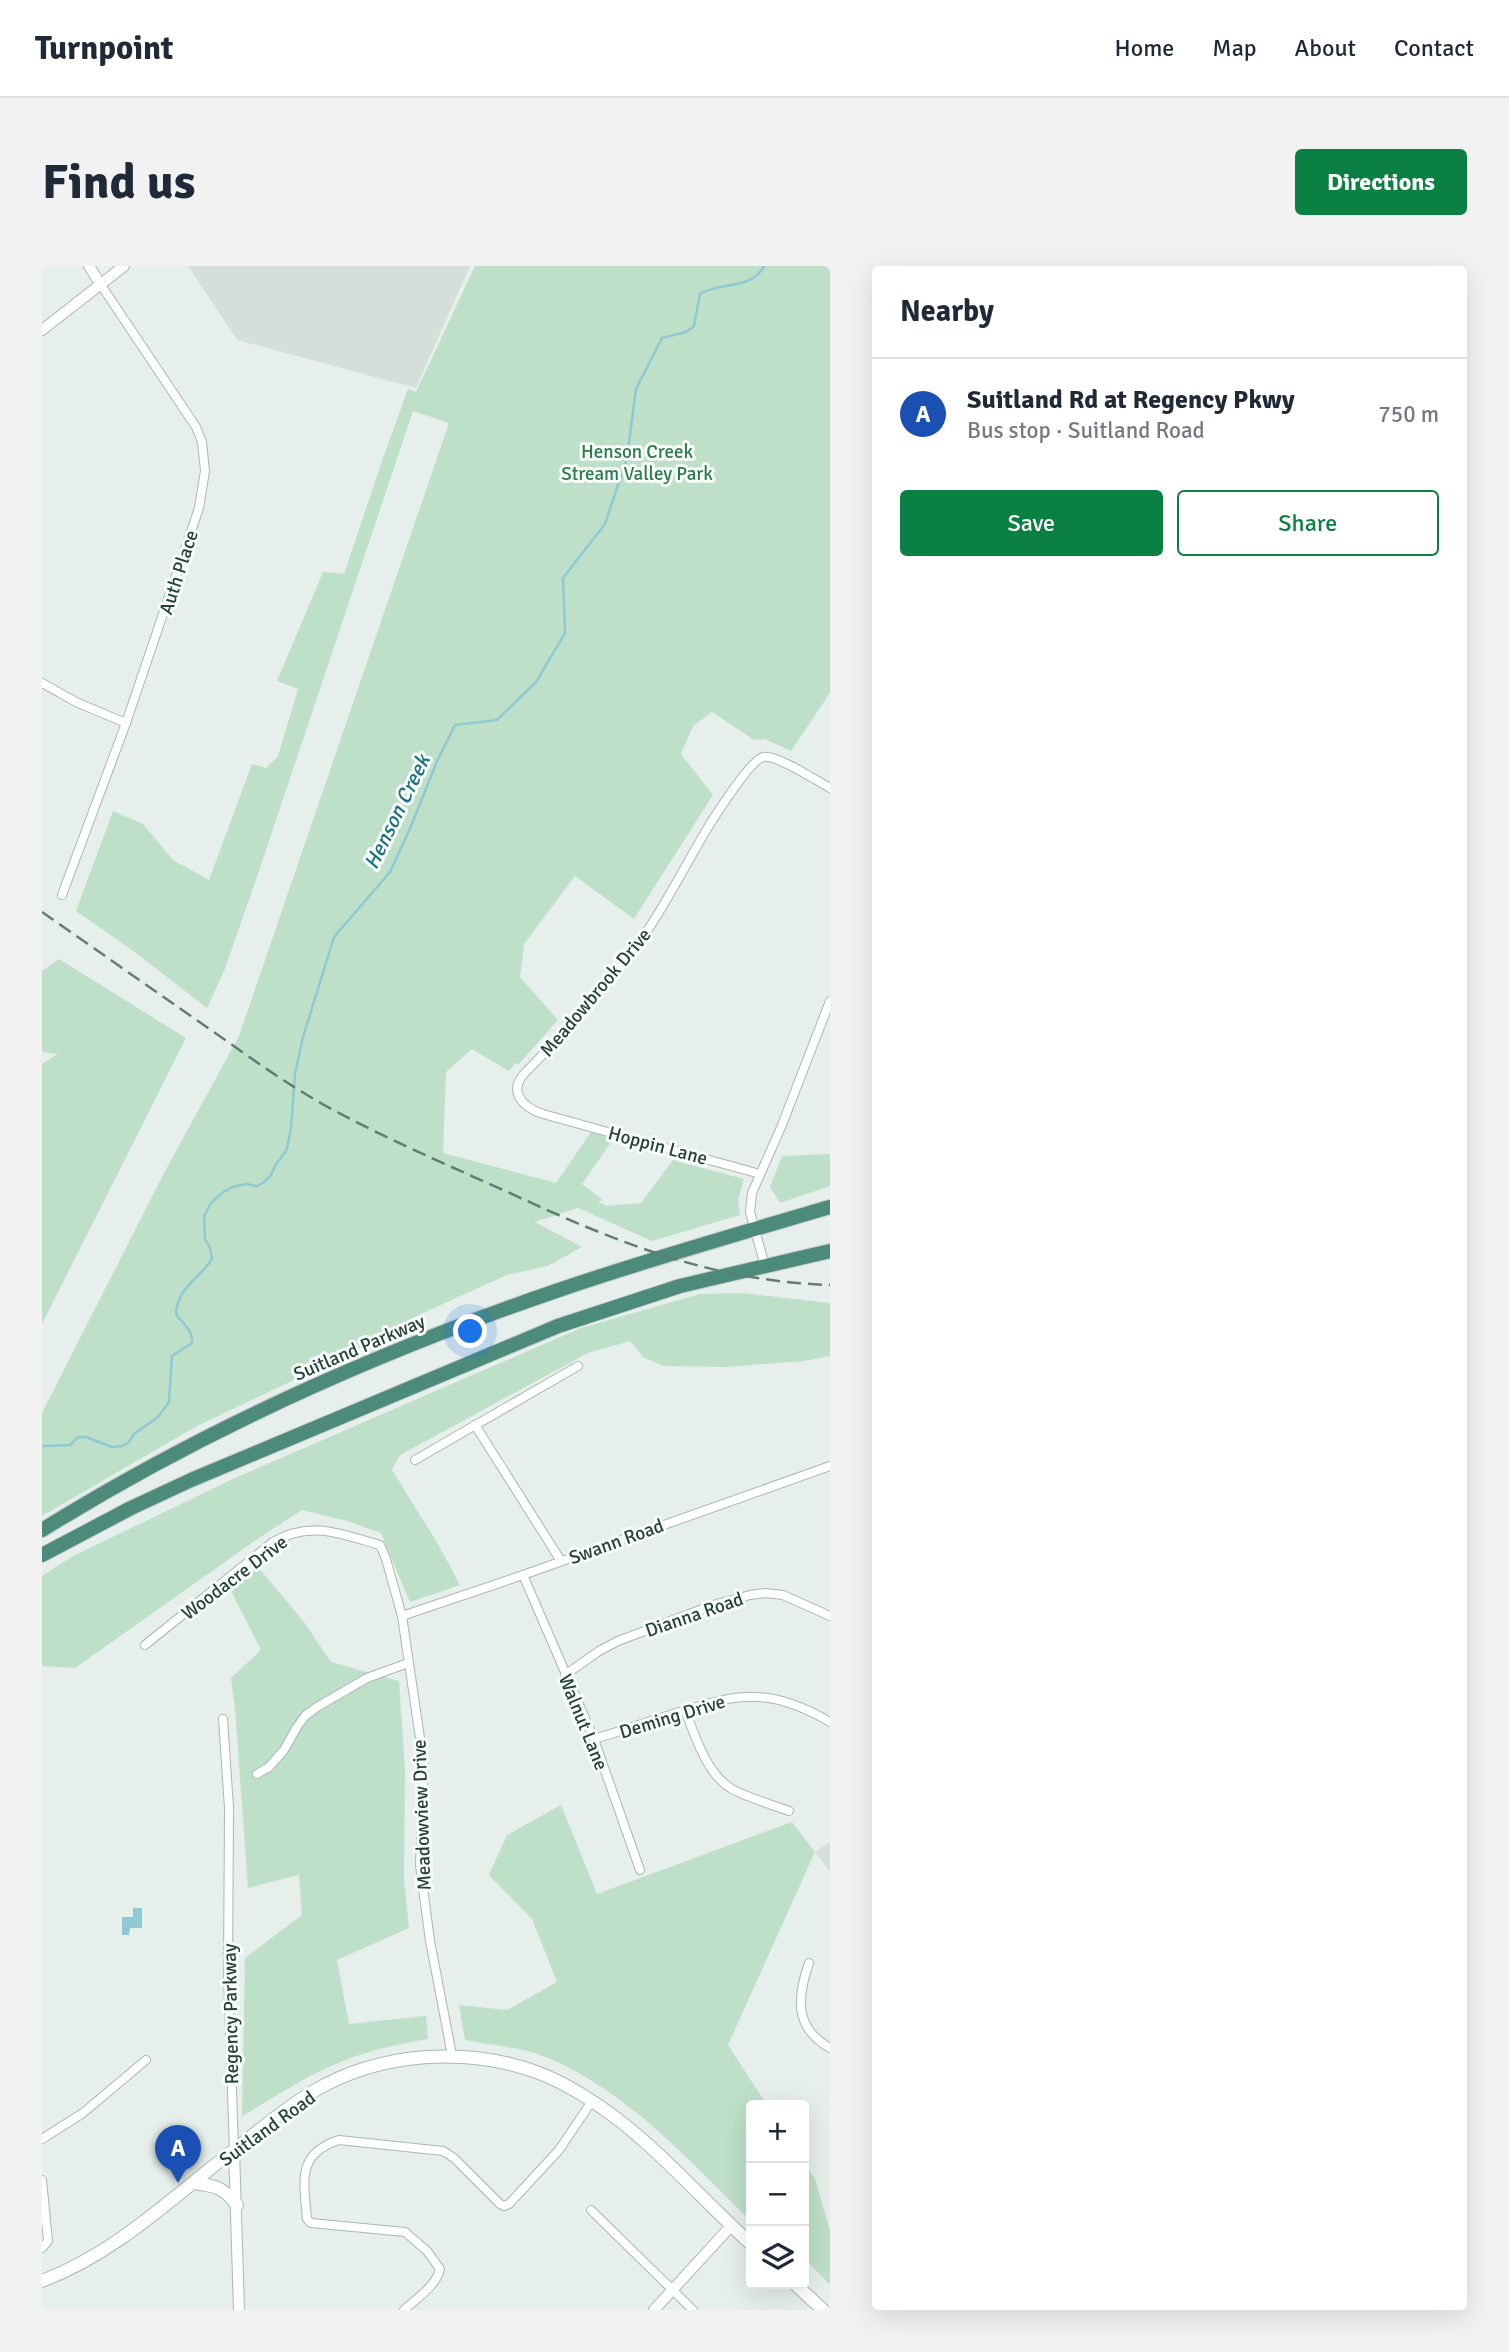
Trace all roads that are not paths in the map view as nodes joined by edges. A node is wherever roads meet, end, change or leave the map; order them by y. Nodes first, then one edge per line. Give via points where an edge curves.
1 (89, 266) edge
2 (124, 266) edge
3 (101, 285) junction
4 (42, 330) edge
5 (42, 683) edge
6 (126, 723) junction
7 (830, 788) edge
8 (62, 895) dead end
9 (830, 1002) edge
10 (556, 1118) joint
11 (760, 1174) junction
12 (830, 1207) edge
13 (755, 1229) junction
14 (830, 1251) edge
15 (765, 1266) junction
16 (578, 1366) dead end
17 (475, 1425) junction
18 (415, 1460) dead end
19 (830, 1466) edge
20 (42, 1530) edge
21 (42, 1555) edge
22 (561, 1561) junction
23 (523, 1575) junction
24 (402, 1616) junction
25 (830, 1616) edge
26 (145, 1645) dead end
27 (408, 1663) junction
28 (565, 1675) junction
29 (685, 1710) junction
30 (223, 1719) dead end
31 (830, 1722) edge
32 (594, 1739) junction
33 (257, 1774) dead end
34 (789, 1811) dead end
35 (639, 1870) dead end
36 (809, 1963) dead end
37 (830, 2048) edge
38 (452, 2055) junction
39 (146, 2060) dead end
40 (592, 2101) junction
41 (42, 2138) edge
42 (234, 2150) junction
43 (42, 2180) edge
44 (194, 2183) junction
45 (237, 2205) junction
46 (591, 2210) dead end
47 (731, 2226) junction
48 (746, 2240) edge
49 (42, 2248) edge
50 (42, 2281) edge
51 (800, 2289) edge
52 (673, 2291) junction
53 (239, 2310) edge
54 (404, 2310) edge
55 (654, 2310) edge
56 (693, 2310) edge
57 (823, 2310) edge

1 - 3 street, Auth Place
2 - 3 street
3 - 4 street
3 - 6 street, Auth Place via 196,426 205,471 199,508
5 - 6 street
6 - 8 street, Auth Place
7 - 10 street, Meadowbrook Drive via 785,763 763,757 749,768 645,934 612,978 517,1082 517,1092 528,1107
9 - 11 street
10 - 11 street, Hoppin Lane
11 - 13 street via 750,1206
12 - 13 highway, Suitland Parkway
13 - 15 street
13 - 20 highway, Suitland Parkway via 565,1288 371,1361 202,1440
14 - 15 highway
15 - 21 highway via 657,1293 535,1335 170,1490
16 - 17 street
17 - 18 street
17 - 22 street
19 - 22 street, Swann Road
22 - 23 street, Swann Road
23 - 24 street, Swann Road
23 - 28 street, Walnut Lane
24 - 26 street, Woodacre Drive via 380,1545 314,1530 288,1533 273,1542
24 - 27 street, Meadowview Drive
25 - 28 street, Dianna Road via 783,1595 750,1595 618,1641
27 - 33 street via 367,1678 317,1707 297,1727 284,1751
27 - 38 street, Meadowview Drive via 424,1765 420,1864
28 - 32 street, Walnut Lane
29 - 31 street, Deming Drive via 745,1696 799,1706
29 - 32 street, Deming Drive
29 - 34 street via 704,1755 724,1782
30 - 42 street, Regency Parkway via 229,1808
32 - 35 street, Walnut Lane
36 - 37 street via 802,2011 812,2035
38 - 40 main road, Suitland Road via 498,2061 538,2073
38 - 42 main road, Suitland Road via 353,2072 304,2098
39 - 41 street via 83,2113
40 - 47 main road, Suitland Road via 646,2143
40 - 54 street via 559,2150 504,2206 443,2151 339,2140 310,2157 305,2179 311,2223 405,2232 440,2269 430,2286
42 - 44 main road, Suitland Road
42 - 45 street, Regency Parkway
43 - 49 street via 48,2241
44 - 45 main road via 225,2191
44 - 50 main road, Suitland Road via 127,2236
45 - 53 street, Regency Parkway
46 - 52 street
47 - 48 main road, Suitland Road
47 - 52 street
51 - 57 main road
52 - 55 street
52 - 56 street

